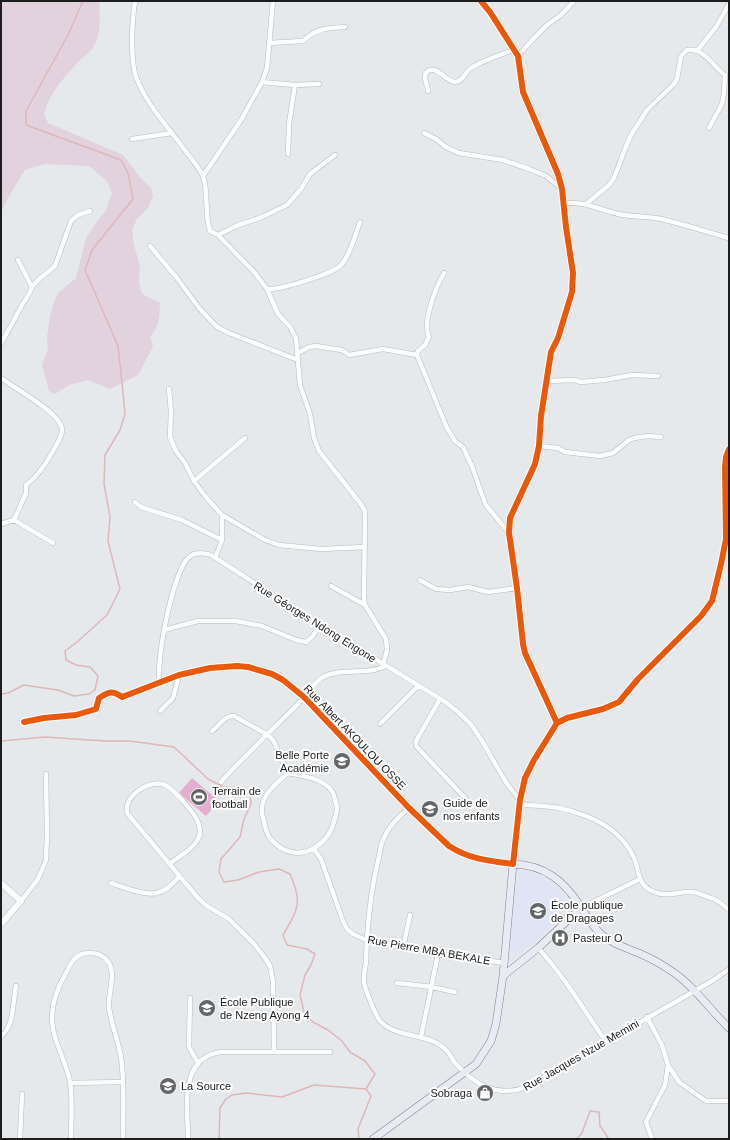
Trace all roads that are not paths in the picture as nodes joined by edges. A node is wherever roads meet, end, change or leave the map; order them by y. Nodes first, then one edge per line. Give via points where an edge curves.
1 (135, 1) edge
2 (273, 1) edge
3 (481, 1) edge
4 (574, 1) edge
5 (729, 4) edge
6 (345, 27) dead end
7 (269, 42) junction
8 (514, 50) junction
9 (697, 51) junction
10 (518, 56) junction
11 (727, 74) edge
12 (262, 82) junction
13 (319, 84) dead end
14 (295, 85) junction
15 (428, 91) dead end
16 (709, 128) dead end
17 (172, 133) junction
18 (424, 133) dead end
19 (132, 139) dead end
20 (288, 154) dead end
21 (334, 155) dead end
22 (203, 176) junction
23 (562, 189) junction
24 (564, 203) junction
25 (586, 204) junction
26 (90, 211) dead end
27 (360, 222) dead end
28 (218, 235) junction
29 (729, 238) edge
30 (150, 246) dead end
31 (18, 260) dead end
32 (444, 273) dead end
33 (32, 287) junction
34 (267, 289) junction
35 (1, 343) edge
36 (298, 353) junction
37 (417, 355) junction
38 (298, 360) junction
39 (658, 376) dead end
40 (1, 378) edge
41 (547, 381) junction
42 (169, 388) dead end
43 (661, 437) dead end
44 (245, 438) dead end
45 (539, 446) junction
46 (729, 449) edge
47 (194, 481) junction
48 (135, 502) dead end
49 (222, 515) junction
50 (14, 520) junction
51 (1, 524) edge
52 (509, 533) junction
53 (222, 540) junction
54 (52, 543) dead end
55 (365, 547) junction
56 (727, 548) edge
57 (215, 558) junction
58 (420, 580) dead end
59 (331, 586) dead end
60 (517, 588) junction
61 (365, 605) junction
62 (320, 625) junction
63 (164, 630) junction
64 (384, 665) junction
65 (179, 675) junction
66 (160, 682) junction
67 (418, 686) junction
68 (304, 697) junction
69 (440, 699) junction
70 (160, 711) dead end
71 (24, 722) dead end
72 (557, 723) junction
73 (380, 724) dead end
74 (212, 731) dead end
75 (268, 735) junction
76 (288, 773) junction
77 (46, 774) dead end
78 (221, 782) dead end
79 (466, 799) dead end
80 (520, 800) junction
81 (410, 808) junction
82 (314, 848) junction
83 (169, 864) junction
84 (513, 864) junction
85 (180, 876) junction
86 (640, 879) junction
87 (1, 883) edge
88 (111, 883) dead end
89 (21, 901) junction
90 (581, 908) junction
91 (729, 910) edge
92 (410, 915) dead end
93 (1, 924) edge
94 (366, 940) junction
95 (403, 948) junction
96 (538, 948) junction
97 (438, 954) junction
98 (504, 963) junction
99 (729, 969) edge
100 (503, 976) junction
101 (397, 983) dead end
102 (16, 986) dead end
103 (432, 987) junction
104 (694, 990) junction
105 (455, 992) dead end
106 (190, 998) dead end
107 (647, 1017) junction
108 (729, 1028) edge
109 (1, 1036) edge
110 (421, 1037) junction
111 (606, 1042) junction
112 (274, 1051) junction
113 (330, 1052) dead end
114 (198, 1063) junction
115 (668, 1065) junction
116 (466, 1073) junction
117 (122, 1082) junction
118 (70, 1083) junction
119 (22, 1094) dead end
120 (729, 1101) edge
121 (20, 1139) edge
122 (71, 1139) edge
123 (123, 1139) edge
124 (188, 1139) edge
125 (373, 1139) edge
126 (652, 1139) edge

1 - 17 street via 132,26 136,76 151,105
2 - 7 street
3 - 8 street
4 - 10 street
5 - 9 street via 716,27
6 - 7 street via 320,29 303,41
7 - 12 street via 267,68
8 - 10 street
8 - 15 street via 469,69 458,82 429,70 424,76
9 - 11 street
9 - 25 street via 687,50 681,56 677,79 644,114 625,149 614,178
10 - 23 street via 523,92
11 - 16 street via 722,104
12 - 14 street
12 - 22 street via 241,120
13 - 14 street
14 - 20 street via 289,124
17 - 19 street
17 - 22 street
18 - 23 street via 459,153 503,160 529,169 546,176
21 - 28 street via 310,174 302,189 287,205
22 - 28 street via 207,198 206,220 210,231
23 - 24 street
24 - 25 street
24 - 41 street via 573,287 558,338 551,352
25 - 29 street via 617,214 663,220
26 - 33 street via 78,215 71,221 55,266
27 - 34 street via 341,266 311,280
28 - 34 street
30 - 38 street via 217,327
31 - 33 street
32 - 37 street via 437,284 431,307 427,332 429,337
33 - 35 street
34 - 36 street via 278,314 290,326 296,338
36 - 37 street via 316,346 342,350 349,355 382,349
36 - 38 street
37 - 52 street via 447,428 455,442 463,447 472,466 486,505
38 - 55 street via 300,385 319,451 365,511
39 - 41 street via 632,375 581,382
40 - 50 street via 44,406 62,427 59,440 44,467 26,485 26,493
41 - 45 street
42 - 47 street via 170,437
43 - 45 street via 634,438 613,453 600,456
44 - 47 street
45 - 52 street via 531,473 510,518
46 - 56 street via 725,467
47 - 49 street
48 - 53 street via 147,509 182,520
49 - 53 street
49 - 55 street via 265,540 279,545 321,549
50 - 51 street
50 - 54 street
52 - 60 street
53 - 57 street
55 - 61 street
56 - 72 street via 714,595 706,610 638,678 623,698 608,707
57 - 62 street, Rue Géorges Ndong Engone
57 - 63 street, Rue Géorges Ndong Engone via 199,554 189,556 186,560 173,594
58 - 60 street via 436,589 468,587 488,592
59 - 61 street
60 - 72 street via 525,653
61 - 64 street via 386,639
62 - 63 street via 306,642 262,626 236,621 198,621
62 - 64 street, Rue Géorges Ndong Engone
63 - 66 street, Rue Géorges Ndong Engone
64 - 67 street, Rue Géorges Ndong Engone
64 - 68 street via 377,670 331,674 318,681
65 - 66 street, Rue Albert AKOULOU OSSE
65 - 68 street, Rue Albert AKOULOU OSSE via 210,668 248,667 272,674
65 - 70 street via 173,698
66 - 71 street, Rue Albert AKOULOU OSSE via 122,697 111,692 99,698 96,709 76,715
67 - 69 street, Rue Géorges Ndong Engone
67 - 73 street
68 - 75 street
68 - 81 street, Rue Albert AKOULOU OSSE
69 - 79 street via 416,746
69 - 80 street, Rue Géorges Ndong Engone via 467,720
72 - 80 street via 527,773
74 - 75 street via 230,716 234,716
75 - 76 street
75 - 78 street
76 - 82 street via 320,781 333,792 337,809 334,825 326,839
76 - 82 street via 277,783 261,808 268,837 284,850 304,852
77 - 89 street via 46,860 38,879
80 - 84 street
80 - 86 street via 525,805 569,810 610,830 629,849
81 - 84 street, Rue Albert AKOULOU OSSE via 456,851 473,858
81 - 94 street, Rue Jacques Nzue Memini via 400,816 382,840 373,880
82 - 94 street, Rue Pierre MBA BEKALE via 321,858 347,929
83 - 83 street via 127,814 126,809 132,796 154,784 168,786 191,810 199,824 196,842
83 - 85 street
84 - 90 main road via 542,869 552,875 567,889
84 - 98 main road
85 - 88 street via 168,888 157,893
85 - 112 street via 207,906 238,927 270,966 273,981
86 - 90 street
86 - 91 street via 644,886 655,893 672,895 693,891 719,901
87 - 89 street
89 - 93 street
90 - 96 main road
90 - 104 main road via 594,927 607,939 664,966
92 - 95 street
94 - 95 street, Rue Pierre MBA BEKALE
94 - 110 street, Rue Jacques Nzue Memini via 364,982 381,1022 397,1032
95 - 97 street, Rue Pierre MBA BEKALE
96 - 100 main road
96 - 111 street via 560,974
97 - 98 street, Rue Pierre MBA BEKALE
97 - 103 street
98 - 100 main road
99 - 104 street, Rue Jacques Nzue Memini
100 - 116 main road via 491,1041 476,1064
101 - 103 street
102 - 109 street via 12,1018
103 - 105 street
103 - 110 street
104 - 107 street, Rue Jacques Nzue Memini
104 - 108 main road
106 - 114 street via 189,1047
107 - 111 street, Rue Jacques Nzue Memini
107 - 115 street via 662,1045
110 - 116 street, Rue Jacques Nzue Memini via 440,1045
111 - 116 street, Rue Jacques Nzue Memini via 536,1083 513,1092 492,1089
112 - 113 street
112 - 114 street via 214,1052
114 - 124 street via 188,1082
115 - 120 street via 679,1082 706,1101
115 - 126 street via 665,1085 646,1122
116 - 125 main road
117 - 118 street
117 - 118 street via 121,1057 109,1008 111,968 101,955 90,953 73,960 58,990 53,1010 55,1036
117 - 123 street
118 - 122 street
119 - 121 street

